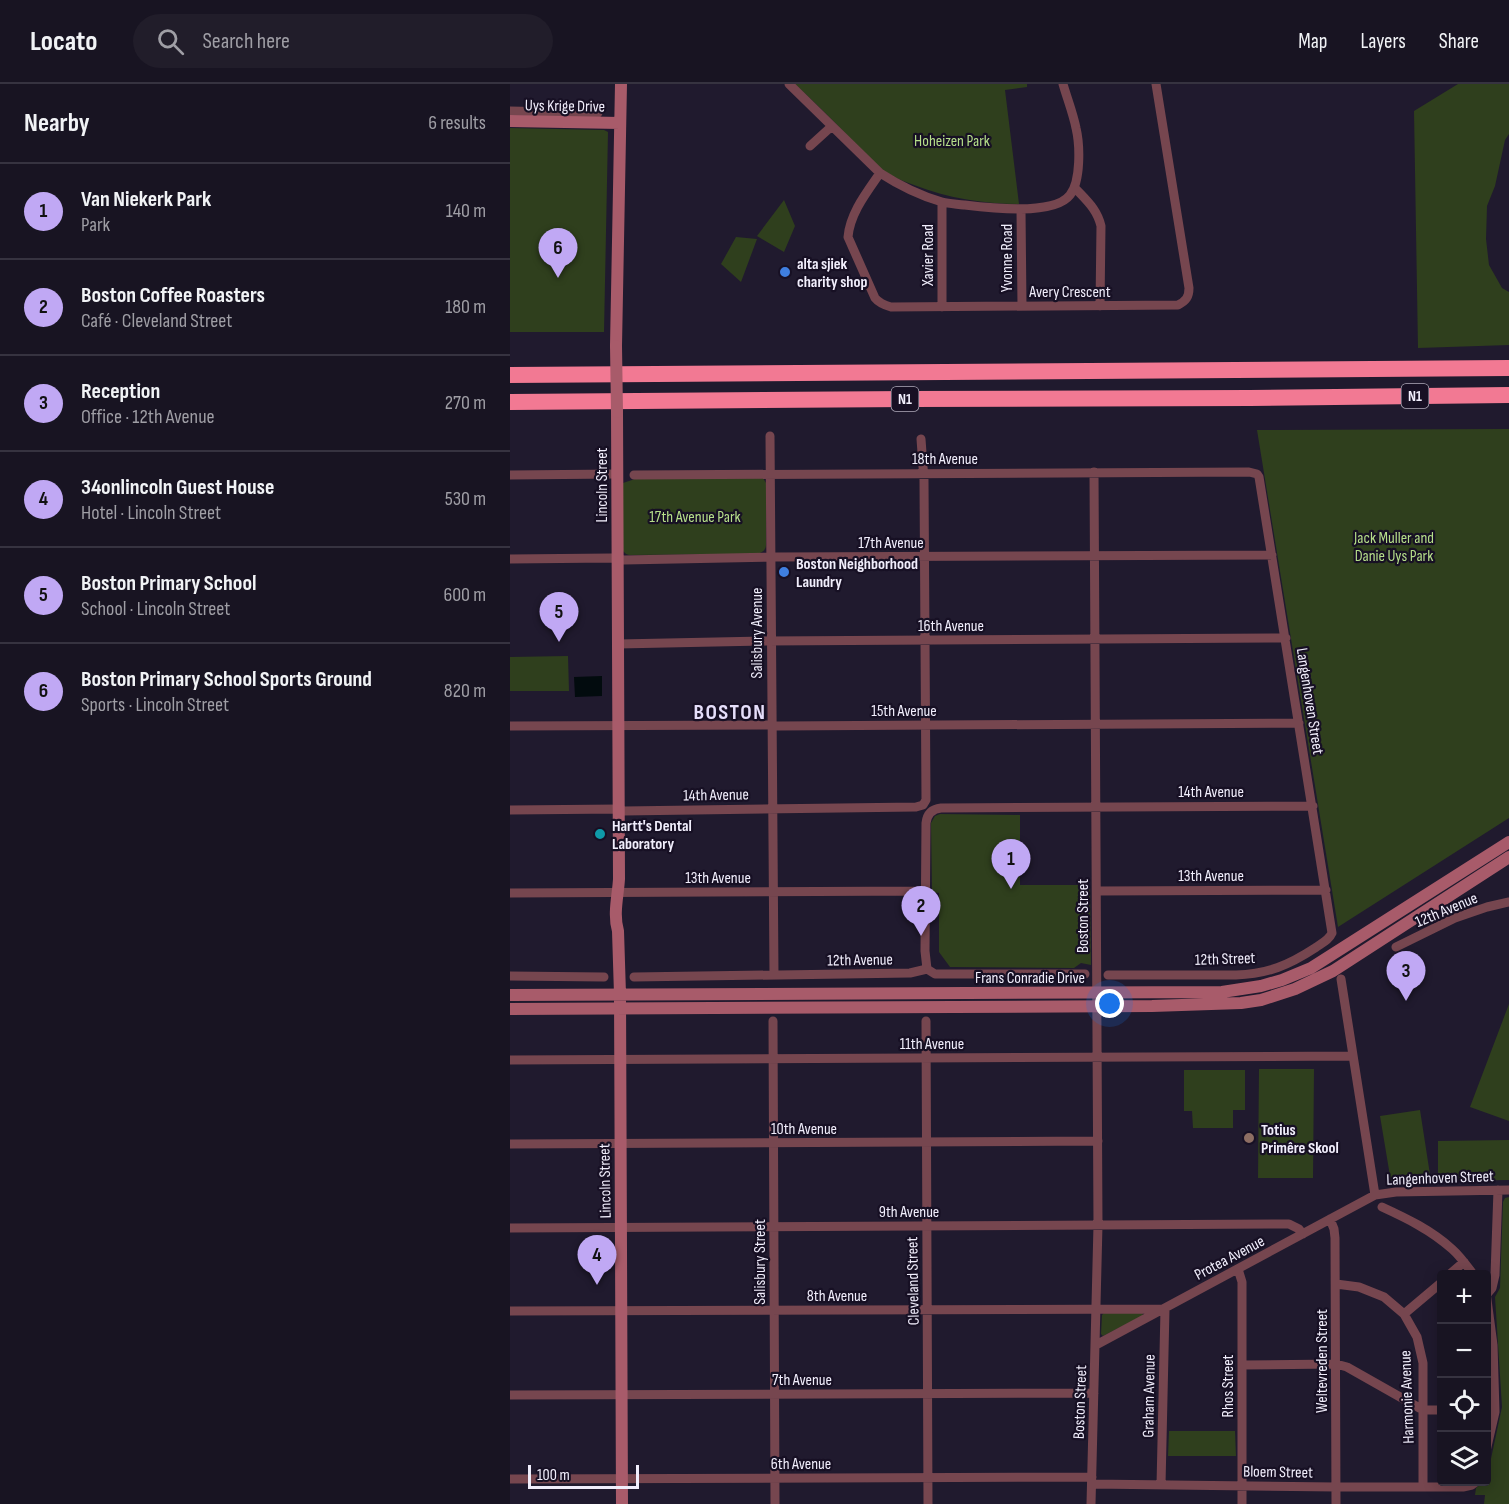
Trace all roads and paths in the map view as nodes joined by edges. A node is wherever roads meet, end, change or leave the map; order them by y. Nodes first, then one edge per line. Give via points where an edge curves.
1 (621, 84) edge
2 (789, 84) edge
3 (1063, 84) edge
4 (1156, 84) edge
5 (510, 111) edge
6 (598, 113) dead end
7 (510, 121) edge
8 (620, 123) junction
9 (832, 126) junction
10 (810, 146) dead end
11 (880, 173) junction
12 (1075, 188) junction
13 (942, 202) junction
14 (1021, 210) junction
15 (1022, 306) junction
16 (1100, 306) junction
17 (942, 307) junction
18 (1509, 368) edge
19 (510, 375) edge
20 (1509, 395) edge
21 (510, 402) edge
22 (770, 436) dead end
23 (921, 439) dead end
24 (1094, 472) junction
25 (617, 474) junction
26 (770, 474) junction
27 (923, 474) junction
28 (1257, 474) joint
29 (510, 475) edge
30 (634, 475) dead end
31 (1272, 555) junction
32 (924, 556) junction
33 (1095, 556) junction
34 (771, 557) junction
35 (510, 559) edge
36 (618, 559) junction
37 (1286, 638) junction
38 (1096, 639) junction
39 (925, 640) junction
40 (771, 641) junction
41 (618, 644) junction
42 (1299, 723) junction
43 (925, 724) junction
44 (1096, 724) junction
45 (618, 725) junction
46 (772, 725) junction
47 (510, 726) edge
48 (1313, 806) junction
49 (1096, 807) junction
50 (619, 809) junction
51 (772, 809) junction
52 (927, 809) junction
53 (510, 810) edge
54 (1509, 842) edge
55 (1509, 857) edge
56 (619, 890) junction
57 (1326, 890) junction
58 (926, 891) junction
59 (1097, 891) junction
60 (772, 892) junction
61 (510, 893) edge
62 (1509, 902) edge
63 (1332, 934) joint
64 (1396, 947) dead end
65 (927, 969) junction
66 (1085, 974) dead end
67 (774, 975) junction
68 (1108, 975) dead end
69 (510, 976) edge
70 (634, 976) dead end
71 (604, 977) dead end
72 (1341, 979) dead end
73 (620, 994) junction
74 (510, 995) edge
75 (1097, 1000) junction
76 (620, 1008) junction
77 (510, 1009) edge
78 (773, 1021) dead end
79 (926, 1021) dead end
80 (1353, 1056) junction
81 (1097, 1057) junction
82 (926, 1058) junction
83 (773, 1059) junction
84 (510, 1060) edge
85 (620, 1060) junction
86 (1098, 1141) junction
87 (927, 1142) junction
88 (773, 1143) junction
89 (510, 1144) edge
90 (620, 1144) junction
91 (1498, 1190) junction
92 (1509, 1190) edge
93 (1375, 1195) junction
94 (1382, 1207) dead end
95 (1330, 1220) junction
96 (927, 1225) junction
97 (1098, 1225) junction
98 (621, 1227) junction
99 (774, 1227) junction
100 (510, 1228) edge
101 (1303, 1234) junction
102 (1464, 1262) junction
103 (1238, 1269) junction
104 (1455, 1270) edge
105 (1470, 1270) edge
106 (1336, 1284) junction
107 (1437, 1286) edge
108 (1491, 1289) edge
109 (1096, 1309) junction
110 (1165, 1309) junction
111 (774, 1310) junction
112 (928, 1310) junction
113 (510, 1311) edge
114 (621, 1311) junction
115 (1404, 1314) junction
116 (1491, 1324) edge
117 (1095, 1345) junction
118 (1336, 1364) junction
119 (1243, 1365) junction
120 (1094, 1393) junction
121 (621, 1394) junction
122 (775, 1394) junction
123 (928, 1394) junction
124 (510, 1395) edge
125 (1423, 1410) junction
126 (1437, 1410) edge
127 (1491, 1412) edge
128 (928, 1477) junction
129 (622, 1478) junction
130 (775, 1478) junction
131 (510, 1479) edge
132 (1092, 1480) junction
133 (1161, 1485) junction
134 (1242, 1486) junction
135 (1468, 1486) edge
136 (1423, 1487) junction
137 (1336, 1488) junction
138 (622, 1504) edge
139 (775, 1504) edge
140 (928, 1504) edge
141 (1091, 1504) edge
142 (1242, 1504) edge
143 (1336, 1504) edge

1 - 8 main road, Lincoln Street
2 - 9 street
3 - 12 street via 1077,128
4 - 16 street, Avery Crescent via 1189,295 1178,305
5 - 6 street
7 - 8 main road, Uys Krige Drive
8 - 25 main road, Lincoln Street, bridge
9 - 10 street
9 - 11 street
11 - 13 street
11 - 17 street, Avery Crescent via 864,195 849,230 875,298 891,307
12 - 14 street via 1060,202
12 - 16 street via 1099,215
13 - 14 street
13 - 17 street, Xavier Road
14 - 15 street, Yvonne Road
15 - 16 street, Avery Crescent
15 - 17 street, Avery Crescent
18 - 19 highway, N1
20 - 21 highway, N1
22 - 26 street, Salisbury Avenue
23 - 27 street
24 - 27 street, 18th Avenue
24 - 28 street, 18th Avenue
24 - 33 street, Boston Street
25 - 29 street
25 - 36 main road, Lincoln Street
26 - 27 street, 18th Avenue
26 - 30 street, 18th Avenue
26 - 34 street, Salisbury Avenue
27 - 32 street
28 - 31 street, Langenhoven Street
31 - 33 street, 17th Avenue
31 - 37 street, Langenhoven Street
32 - 33 street, 17th Avenue
32 - 34 street, 17th Avenue
32 - 39 street
33 - 38 street, Boston Street
34 - 36 street, 17th Avenue
34 - 40 street, Salisbury Avenue
35 - 36 street, 17th Avenue
36 - 41 main road, Lincoln Street
37 - 38 street, 16th Avenue
37 - 42 street, Langenhoven Street
38 - 39 street, 16th Avenue
38 - 44 street, Boston Street
39 - 40 street, 16th Avenue
39 - 43 street
40 - 41 street, 16th Avenue
40 - 46 street, Salisbury Avenue
41 - 45 main road, Lincoln Street
42 - 44 street, 15th Avenue
42 - 48 street, Langenhoven Street
43 - 44 street, 15th Avenue
43 - 46 street, 15th Avenue
43 - 52 street
44 - 49 street, Boston Street
45 - 46 street, 15th Avenue
45 - 47 street, 15th Avenue
45 - 50 main road, Lincoln Street
46 - 51 street, Salisbury Avenue
48 - 49 street, 14th Avenue
48 - 57 street, Langenhoven Street
49 - 52 street, 14th Avenue
49 - 59 street, Boston Street
50 - 51 street, 14th Avenue
50 - 53 street, 14th Avenue
50 - 56 main road, Lincoln Street
51 - 52 street, 14th Avenue
51 - 60 street, Salisbury Avenue
52 - 58 street
54 - 75 main road, Frans Conradie Drive via 1303,972 1261,986 1222,992
55 - 75 main road, Frans Conradie Drive via 1333,971 1281,995 1223,1005
56 - 60 street, 13th Avenue
56 - 61 street, 13th Avenue
56 - 73 main road, Lincoln Street via 616,922
57 - 59 street, 13th Avenue
57 - 63 street, Langenhoven Street
58 - 60 street, 13th Avenue
58 - 65 street
59 - 75 street, Boston Street
60 - 67 street, Salisbury Avenue
62 - 64 street, 12th Avenue via 1455,918
63 - 68 street, 12th Street via 1288,964 1270,971 1236,975
65 - 66 street, 12th Avenue via 939,974
65 - 67 street, 12th Avenue via 910,973
67 - 70 street, 12th Avenue
69 - 71 street
72 - 80 street, Langenhoven Street
73 - 74 main road, Frans Conradie Drive
73 - 75 main road, Frans Conradie Drive
73 - 76 main road, Lincoln Street
75 - 76 main road, Frans Conradie Drive
75 - 81 street, Boston Street
76 - 77 main road, Frans Conradie Drive
76 - 85 main road, Lincoln Street
78 - 83 street, Salisbury Street
79 - 82 street, Cleveland Street
80 - 81 street, 11th Avenue
80 - 93 street, Langenhoven Street
81 - 82 street, 11th Avenue
81 - 86 street, Boston Street
82 - 83 street, 11th Avenue
82 - 87 street, Cleveland Street
83 - 85 street, 11th Avenue
83 - 88 street, Salisbury Street
84 - 85 street, 11th Avenue
85 - 90 main road, Lincoln Street
86 - 87 street, 10th Avenue
86 - 97 street, Boston Street
87 - 88 street, 10th Avenue
87 - 96 street, Cleveland Street
88 - 90 street, 10th Avenue
88 - 99 street, Salisbury Street
89 - 90 street, 10th Avenue
90 - 98 main road, Lincoln Street
91 - 92 street, Langenhoven Street
91 - 93 street, Langenhoven Street
91 - 108 street via 1496,1275
93 - 95 street, Protea Avenue
94 - 102 street via 1434,1235
95 - 101 street, Protea Avenue
95 - 106 street, Weltevreden Street via 1335,1234
96 - 97 street, 9th Avenue
96 - 99 street, 9th Avenue
96 - 112 street, Cleveland Street
97 - 101 street, 9th Avenue via 1289,1224
97 - 109 street, Boston Street
98 - 99 street, 9th Avenue
98 - 100 street, 9th Avenue
98 - 114 main road, Lincoln Street
99 - 111 street, Salisbury Street
101 - 103 street, Protea Avenue
102 - 104 street
102 - 105 street
103 - 110 street, Protea Avenue
103 - 119 street, Rhos Street via 1242,1282
106 - 115 street, Harmonie Avenue via 1376,1293
106 - 118 street, Weltevreden Street
107 - 115 street
109 - 110 street, 8th Avenue
109 - 112 street, 8th Avenue
109 - 117 street, Boston Street
110 - 117 street, Protea Avenue
110 - 133 street, Graham Avenue
111 - 112 street, 8th Avenue
111 - 114 street, 8th Avenue
111 - 122 street, Salisbury Street
112 - 123 street, Cleveland Street
113 - 114 street, 8th Avenue
114 - 121 main road, Lincoln Street
115 - 125 street, Harmonie Avenue via 1422,1354
116 - 127 street
117 - 120 street, Boston Street
118 - 119 street
118 - 125 street
118 - 137 street, Weltevreden Street
119 - 134 street, Rhos Street
120 - 123 street, 7th Avenue
120 - 132 street, Boston Street
121 - 122 street, 7th Avenue
121 - 124 street, 7th Avenue
121 - 129 main road, Lincoln Street
122 - 123 street, 7th Avenue
122 - 130 street, Salisbury Street
123 - 128 street, Cleveland Street
125 - 126 street
125 - 136 street, Harmonie Avenue
128 - 130 street, 6th Avenue
128 - 132 street, 6th Avenue
128 - 140 street, Cleveland Street
129 - 130 street, 6th Avenue
129 - 131 street, 6th Avenue
129 - 138 main road, Lincoln Street
130 - 139 street, Salisbury Street
132 - 133 street, Bloem Street
132 - 141 street, Boston Street
133 - 134 street, Bloem Street
134 - 137 street, Bloem Street
134 - 142 street, Rhos Street
135 - 136 street, Bloem Street
136 - 137 street, Bloem Street
137 - 143 street, Weltevreden Street

